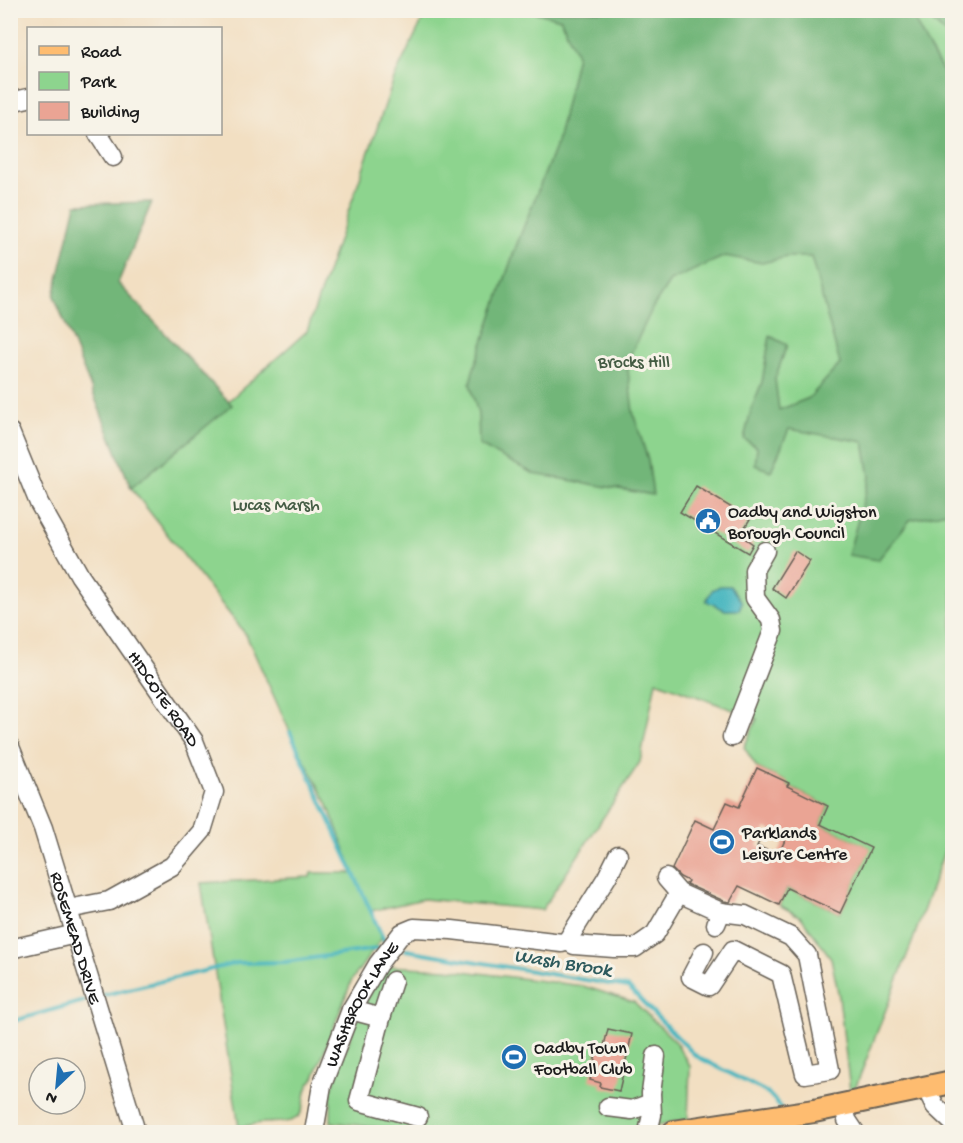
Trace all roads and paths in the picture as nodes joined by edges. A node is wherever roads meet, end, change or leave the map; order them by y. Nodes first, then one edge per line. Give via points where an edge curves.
1 (27, 98) edge
2 (10, 102) edge
3 (99, 135) edge
4 (113, 157) dead end
5 (10, 432) edge
6 (765, 551) dead end
7 (732, 737) dead end
8 (10, 747) edge
9 (618, 855) dead end
10 (666, 878) dead end
11 (679, 893) junction
12 (68, 909) junction
13 (76, 934) junction
14 (567, 941) junction
15 (10, 949) edge
16 (704, 952) dead end
17 (393, 981) dead end
18 (351, 1010) junction
19 (381, 1018) junction
20 (656, 1056) dead end
21 (952, 1082) edge
22 (926, 1088) junction
23 (651, 1103) junction
24 (844, 1105) junction
25 (608, 1107) dead end
26 (418, 1117) dead end
27 (952, 1122) edge
28 (136, 1132) edge
29 (314, 1132) edge
30 (648, 1132) edge
31 (675, 1132) edge
32 (855, 1132) edge

1 - 2 street
3 - 4 street
5 - 12 street, HIDCOTE ROAD via 39,503 80,576 194,741 214,792 202,831 172,866 109,901
6 - 7 street via 754,570 755,598 771,620 773,631
8 - 12 street, ROSEMEAD DRIVE via 43,828
9 - 14 street
10 - 11 street
11 - 14 street, WASHBROOK LANE via 656,934 635,948 584,946
11 - 16 street via 718,918 745,915 782,932 807,955 830,1070 805,1074 781,974 734,950 709,986 691,977
12 - 13 street, ROSEMEAD DRIVE
13 - 15 street
13 - 28 street, ROSEMEAD DRIVE
14 - 18 street, WASHBROOK LANE via 414,928 393,943
17 - 19 street
18 - 19 street
18 - 29 street, WASHBROOK LANE via 322,1085
19 - 26 street via 359,1101
20 - 23 street
21 - 22 main road
22 - 24 main road
22 - 27 street via 935,1106
23 - 25 street via 632,1110
23 - 30 street
24 - 31 main road
24 - 32 street

